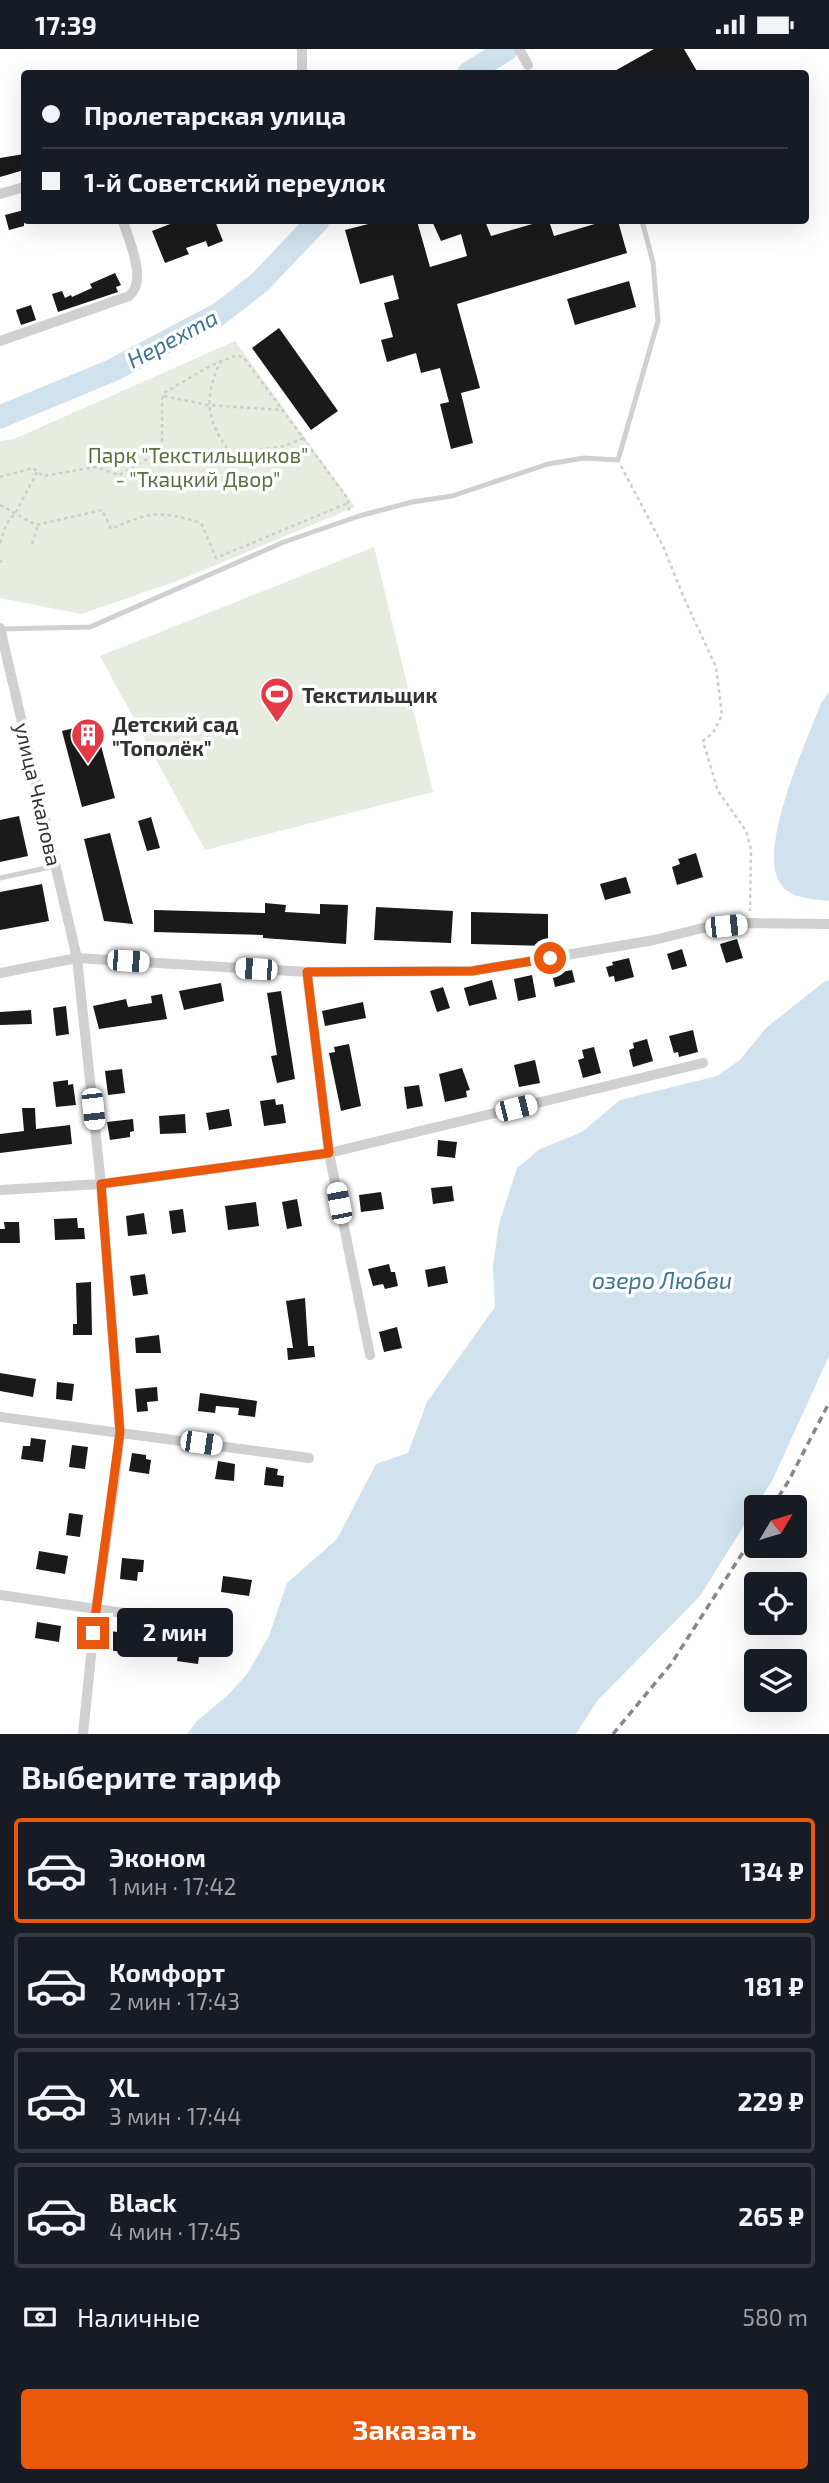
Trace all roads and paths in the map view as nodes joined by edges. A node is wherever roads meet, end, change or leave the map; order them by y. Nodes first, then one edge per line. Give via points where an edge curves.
1 (302, 49) edge
2 (519, 49) edge
3 (531, 69) edge
4 (302, 70) edge
5 (21, 188) edge
6 (0, 194) edge
7 (124, 224) edge
8 (643, 224) edge
9 (0, 341) edge
10 (221, 361) junction
11 (163, 396) junction
12 (208, 405) junction
13 (282, 410) junction
14 (303, 439) junction
15 (162, 451) junction
16 (231, 454) junction
17 (618, 460) junction
18 (38, 471) junction
19 (0, 477) edge
20 (348, 503) junction
21 (0, 505) edge
22 (16, 512) junction
23 (350, 520) junction
24 (0, 522) edge
25 (7, 523) junction
26 (38, 525) junction
27 (0, 543) edge
28 (32, 544) dead end
29 (1, 628) edge
30 (56, 866) junction
31 (0, 878) edge
32 (748, 923) junction
33 (829, 924) edge
34 (77, 958) junction
35 (307, 972) junction
36 (0, 973) edge
37 (703, 1063) dead end
38 (329, 1153) junction
39 (101, 1184) junction
40 (0, 1190) edge
41 (370, 1355) dead end
42 (0, 1417) edge
43 (120, 1432) junction
44 (309, 1458) dead end
45 (0, 1595) edge
46 (96, 1608) junction
47 (227, 1628) dead end
48 (83, 1734) edge

1 - 4 street
2 - 3 street
5 - 6 street
7 - 9 street via 139,278 136,291
8 - 17 lane via 653,262 658,321
10 - 11 path
10 - 12 path
10 - 13 path via 237,355 244,358
11 - 12 path
11 - 15 path
12 - 13 path
12 - 16 path via 215,431
13 - 14 path
14 - 16 path
14 - 20 path
15 - 16 path
15 - 18 path via 119,475 96,467 43,476
17 - 23 lane via 584,458 548,464 452,496
17 - 32 path via 663,546 716,667 722,715 703,741 718,792 746,831 751,849
18 - 19 path via 33,468
18 - 22 path
20 - 23 path
20 - 26 path via 216,558 201,523 176,515 143,514 111,529 102,510
21 - 22 path
22 - 25 path
22 - 26 path
23 - 29 lane via 284,542 90,627
24 - 25 path
25 - 27 path
26 - 28 path
29 - 30 street, улица Чкалова
30 - 31 lane
30 - 34 street, улица Чкалова
32 - 33 street
32 - 35 street via 472,971
34 - 35 street
34 - 36 street
34 - 39 street, улица Чкалова
35 - 38 street
37 - 38 street
38 - 39 street
38 - 41 street
39 - 40 street
39 - 43 street, улица Чкалова
42 - 43 street
43 - 44 street
43 - 46 street, улица Чкалова
45 - 46 street
46 - 47 street
46 - 48 street, улица Чкалова

